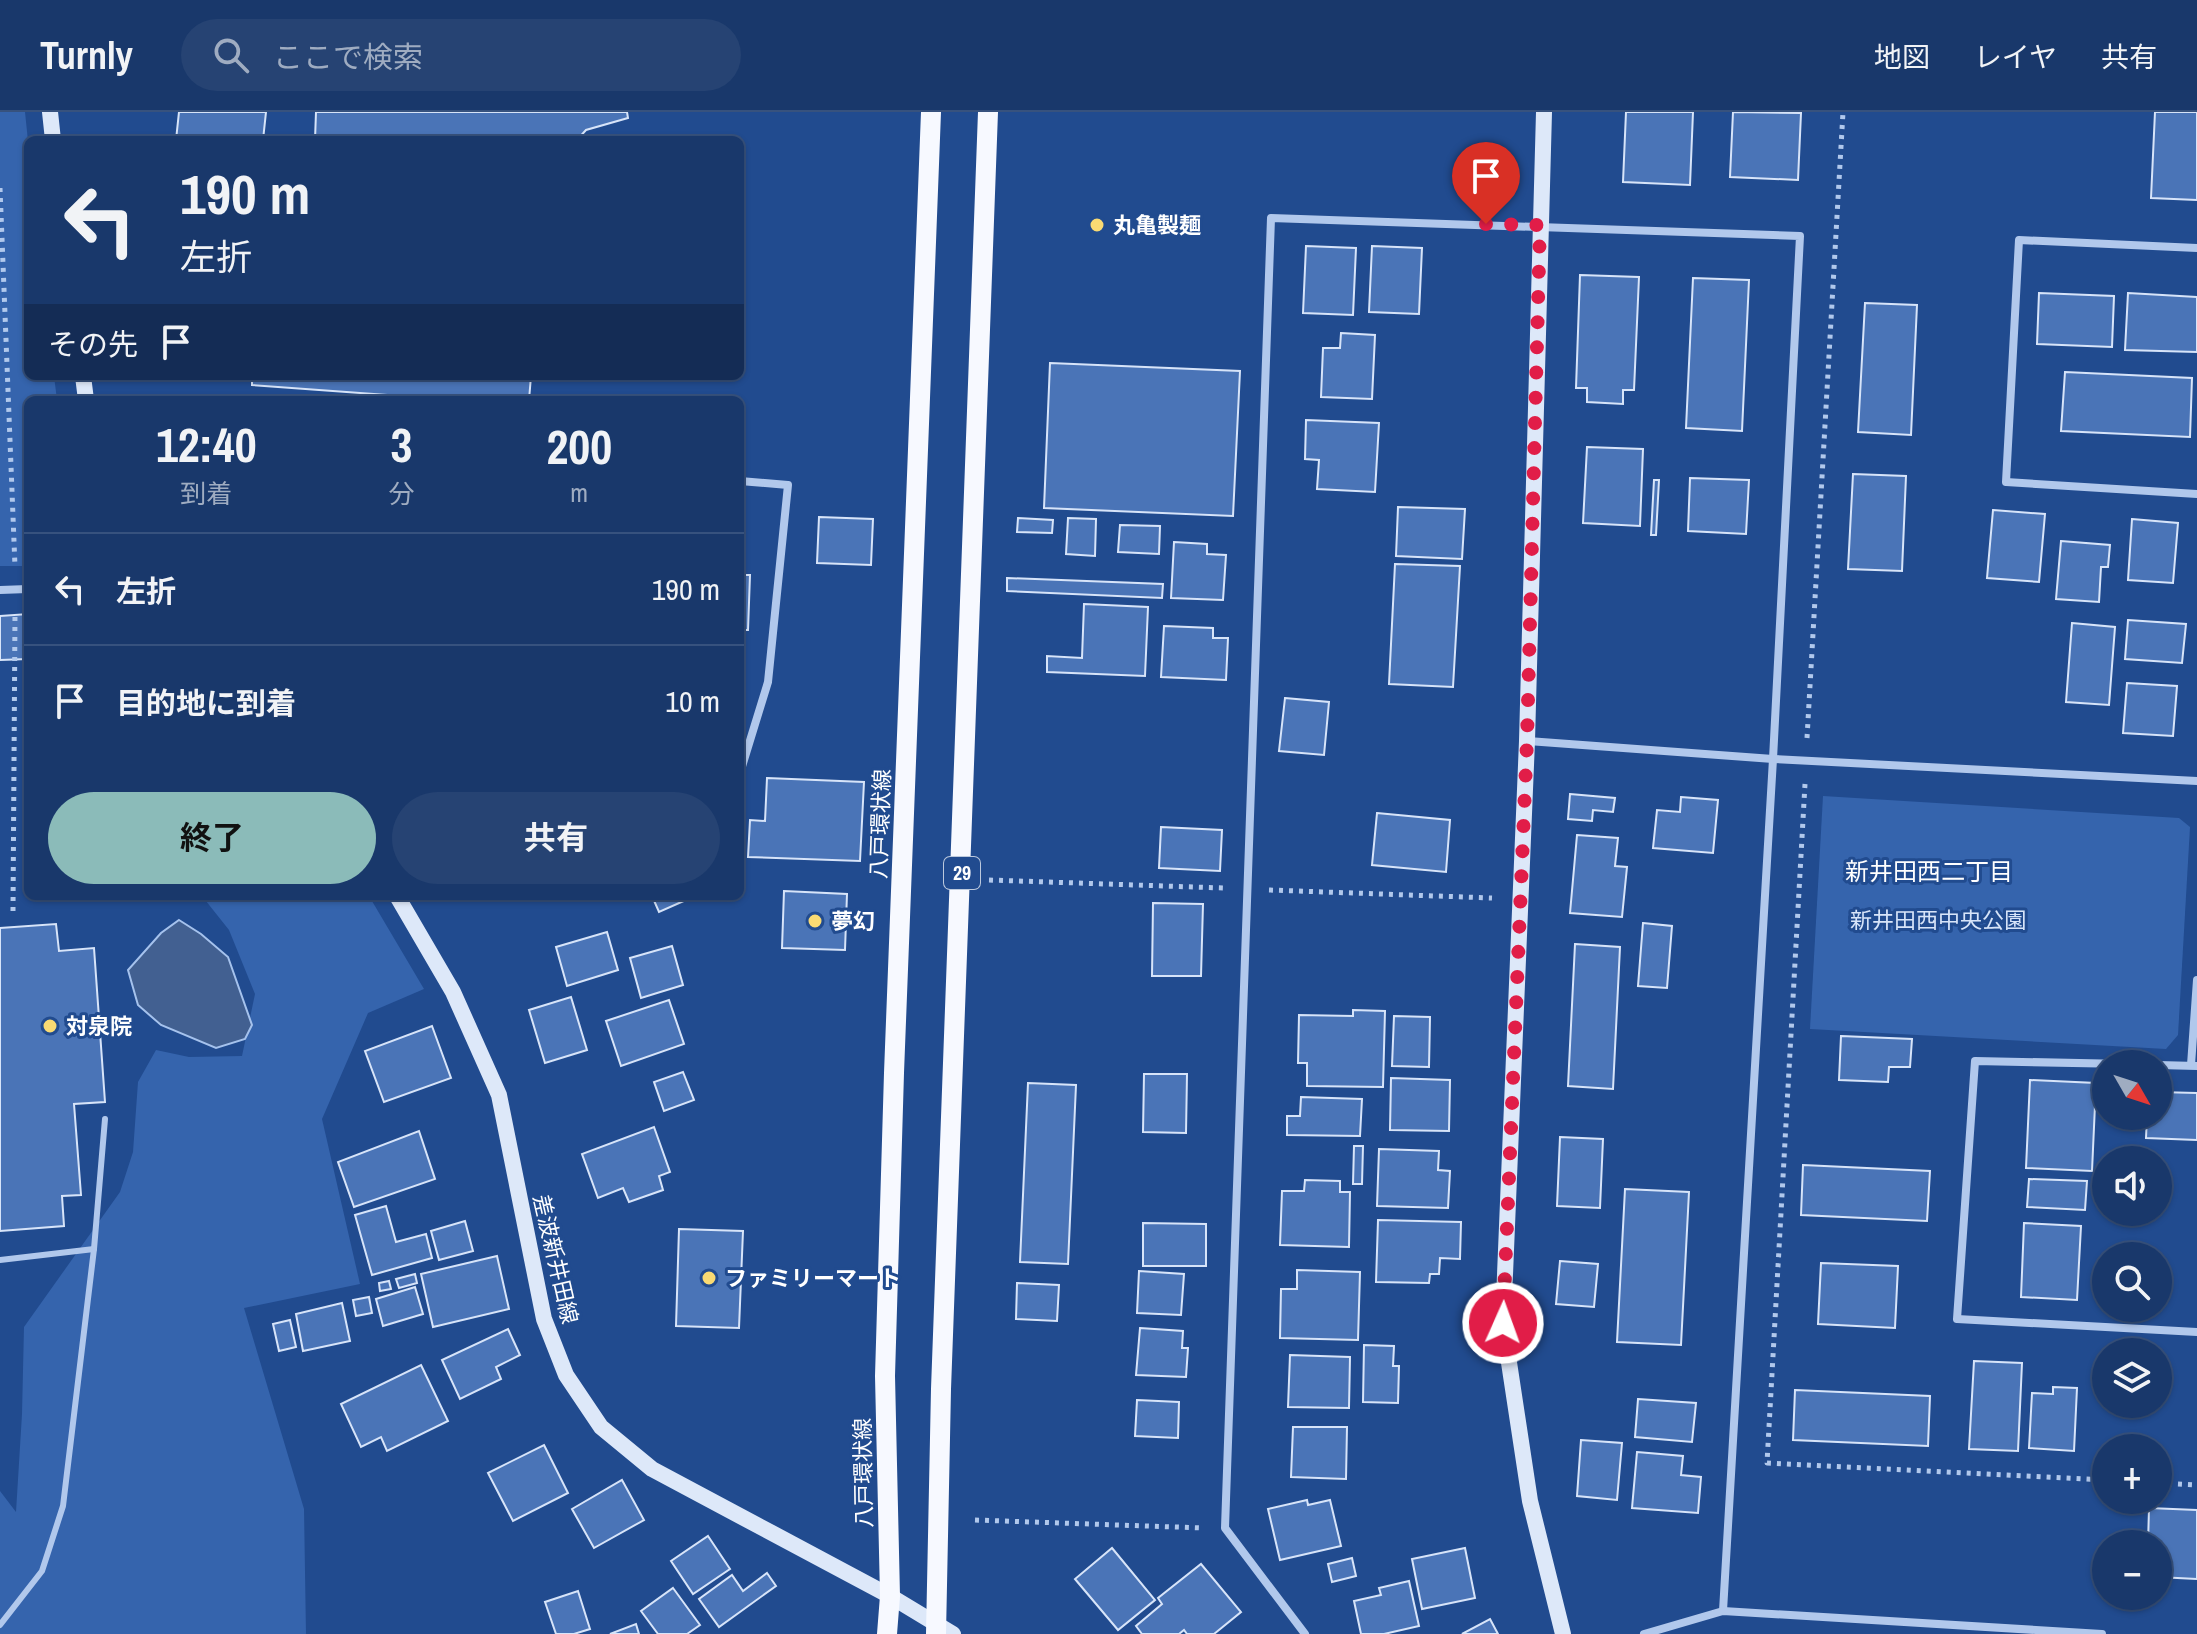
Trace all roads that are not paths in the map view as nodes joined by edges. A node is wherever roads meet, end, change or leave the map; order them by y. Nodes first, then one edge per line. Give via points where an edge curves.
1 (50, 112) edge
2 (931, 112) edge
3 (988, 112) edge
4 (1544, 112) edge
5 (53, 136) edge
6 (1540, 225) junction
7 (2197, 248) edge
8 (744, 481) edge
9 (2197, 494) edge
10 (24, 589) edge
11 (0, 590) edge
12 (1527, 741) junction
13 (744, 750) edge
14 (1773, 759) junction
15 (2197, 781) edge
16 (399, 900) edge
17 (2197, 980) edge
18 (2092, 1063) edge
19 (2172, 1065) edge
20 (2194, 1065) edge
21 (105, 1119) dead end
22 (94, 1249) junction
23 (0, 1260) edge
24 (2197, 1332) edge
25 (890, 1596) junction
26 (1723, 1611) junction
27 (1913, 1622) junction
28 (0, 1625) edge
29 (942, 1630) edge
30 (887, 1634) edge
31 (1305, 1634) edge
32 (1563, 1634) edge
33 (1644, 1634) edge
34 (1912, 1634) edge
35 (2102, 1634) edge

1 - 5 street
2 - 25 main road, 八戸環状線 via 886,1344
3 - 29 main road, 29 via 941,1389
4 - 6 street
6 - 12 street
6 - 14 street via 1800,236
6 - 31 street via 1271,218 1225,1528
7 - 9 street via 2019,240 2006,482
8 - 13 street via 788,485 768,682
10 - 11 street
12 - 14 street
12 - 32 street via 1503,1323 1530,1501
14 - 15 street
14 - 26 street
16 - 25 street, 差波新井田線 via 453,992 499,1095 544,1319 566,1375 601,1427 652,1469
17 - 20 street
18 - 24 street via 1975,1061 1957,1319
19 - 20 street
21 - 22 lane
22 - 23 lane
22 - 28 lane via 63,1506 42,1571
25 - 29 street, 差波新井田線
25 - 30 main road, 八戸環状線
26 - 27 street
26 - 33 street
27 - 34 street
27 - 35 street

